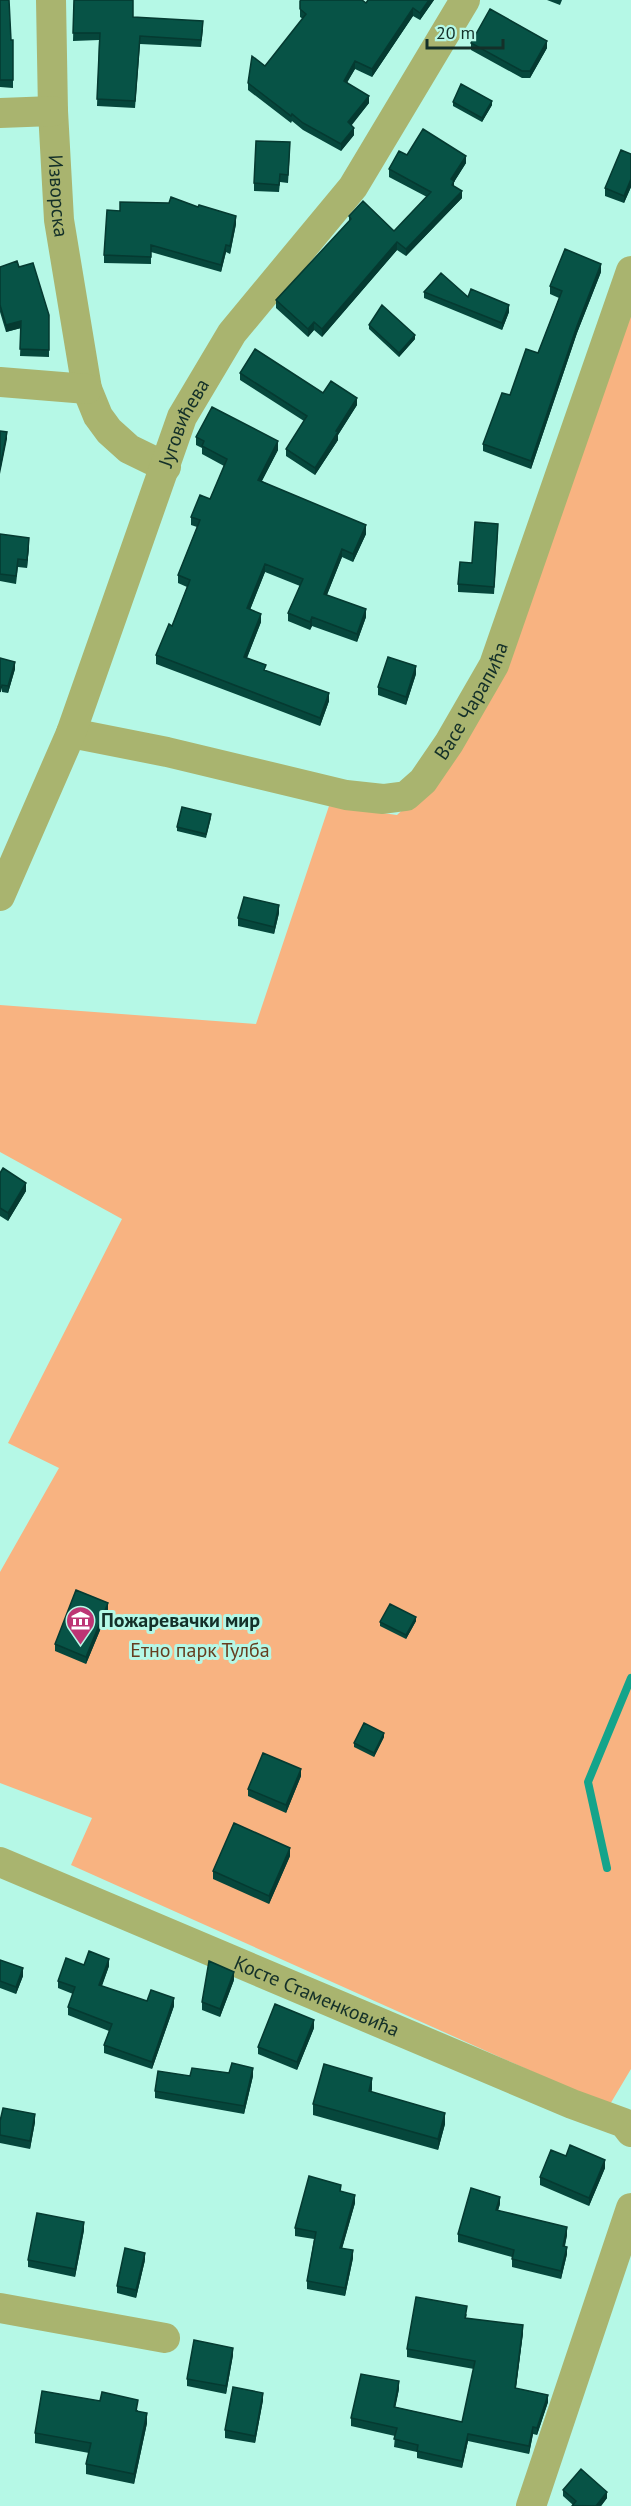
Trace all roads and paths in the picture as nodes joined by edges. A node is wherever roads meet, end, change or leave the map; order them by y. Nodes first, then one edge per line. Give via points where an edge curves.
1 (51, 0) edge
2 (465, 0) edge
3 (53, 111) junction
4 (0, 113) edge
5 (631, 271) edge
6 (0, 382) edge
7 (87, 389) junction
8 (166, 467) junction
9 (72, 733) junction
10 (0, 896) edge
11 (0, 1862) edge
12 (631, 2132) edge
13 (631, 2208) edge
14 (0, 2308) edge
15 (165, 2338) dead end
16 (531, 2506) edge

1 - 3 street, Изворска
2 - 8 street, Југовићева via 353,187 232,333 182,417
3 - 4 street
3 - 7 street, Изворска via 59,220
5 - 9 street, Васе Чарапића via 494,665 449,743 423,781 406,796 383,799 346,795
6 - 7 street
7 - 8 street, Изворска via 109,431 129,449
8 - 9 street, Југовићева
9 - 10 street, Југовићева
11 - 12 street, Косте Стаменковића via 624,2123
13 - 16 street
14 - 15 street

